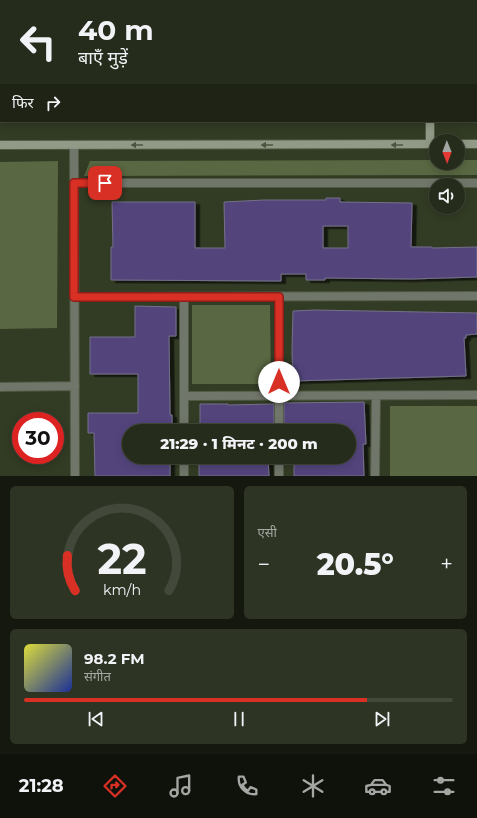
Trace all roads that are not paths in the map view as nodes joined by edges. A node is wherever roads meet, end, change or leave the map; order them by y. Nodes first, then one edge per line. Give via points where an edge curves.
1 (430, 122) edge
2 (432, 134) edge
3 (429, 144) edge
4 (465, 144) edge
5 (477, 144) edge
6 (0, 145) edge
7 (74, 145) junction
8 (74, 183) junction
9 (477, 183) edge
10 (477, 296) edge
11 (74, 297) junction
12 (184, 297) junction
13 (279, 297) junction
14 (75, 386) junction
15 (0, 387) edge
16 (477, 395) edge
17 (184, 396) junction
18 (279, 396) junction
19 (376, 396) junction
20 (184, 424) edge
21 (279, 424) edge
22 (184, 464) edge
23 (279, 464) edge
24 (75, 476) edge
25 (184, 476) edge
26 (279, 476) edge
27 (375, 476) edge

1 - 2 street
3 -> 7 street
4 - 5 street
6 - 7 street
7 - 8 street
8 - 9 street
8 - 11 street
10 - 13 street
11 - 12 street
11 - 14 street
12 - 13 street
12 - 17 street
13 - 18 street
14 - 15 street
14 - 24 street
16 - 19 street
17 - 18 street
17 - 20 street
18 - 19 street
18 - 21 street
19 - 27 street
22 - 25 street
23 - 26 street

